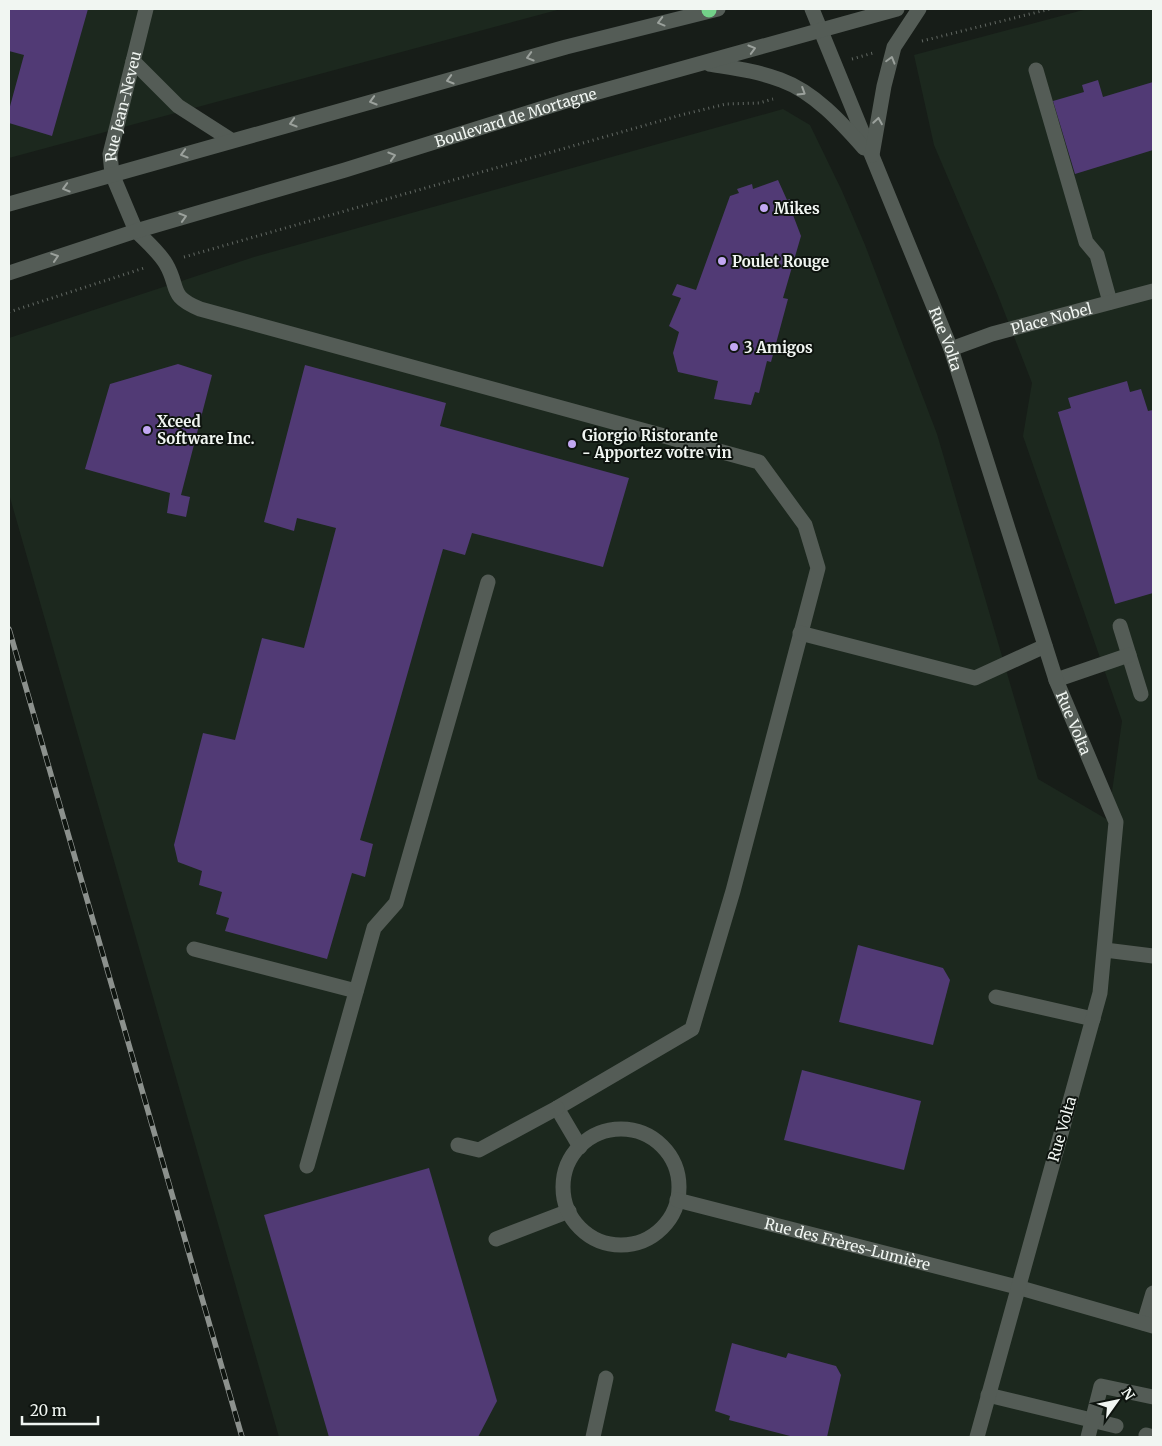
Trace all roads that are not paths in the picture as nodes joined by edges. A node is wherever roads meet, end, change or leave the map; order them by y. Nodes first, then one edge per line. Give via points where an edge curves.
1 (146, 9) edge
2 (712, 9) edge
3 (812, 9) edge
4 (824, 9) edge
5 (897, 9) edge
6 (919, 9) edge
7 (822, 29) junction
8 (133, 61) junction
9 (705, 63) junction
10 (1036, 70) dead end
11 (231, 140) junction
12 (872, 157) junction
13 (112, 174) junction
14 (9, 204) edge
15 (136, 231) junction
16 (9, 273) edge
17 (1153, 291) edge
18 (1110, 302) junction
19 (951, 349) junction
20 (488, 582) dead end
21 (1120, 626) dead end
22 (800, 632) junction
23 (1045, 646) junction
24 (1129, 655) junction
25 (1056, 680) junction
26 (1142, 694) dead end
27 (194, 949) dead end
28 (1106, 950) junction
29 (1153, 956) edge
30 (356, 991) junction
31 (996, 997) dead end
32 (1093, 1018) junction
33 (557, 1108) junction
34 (458, 1146) dead end
35 (580, 1147) junction
36 (307, 1166) dead end
37 (677, 1200) junction
38 (568, 1212) junction
39 (496, 1239) dead end
40 (1018, 1287) junction
41 (1153, 1293) edge
42 (1148, 1324) edge
43 (606, 1378) dead end
44 (988, 1395) junction
45 (1153, 1397) edge
46 (1092, 1420) junction
47 (1116, 1426) dead end
48 (593, 1437) edge
49 (977, 1437) edge
50 (1088, 1437) edge

1 - 8 street, Rue Jean-Neveu
2 -> 11 street
3 - 7 street, Rue Volta
4 - 7 street, Rue Volta
5 - 7 street, Boulevard de Mortagne
12 -> 6 street via 894,47
9 -> 7 street, Boulevard de Mortagne
7 - 12 street, Rue Volta
8 - 11 street via 178,106
8 - 13 street, Rue Jean-Neveu via 111,144
9 -> 12 street via 783,80 838,119
15 -> 9 street, Boulevard de Mortagne via 570,100
10 - 18 street via 1086,242 1097,255
11 -> 13 street
12 - 19 street, Rue Volta
13 -> 14 street
13 - 15 street, Rue Jean-Neveu
16 -> 15 street, Boulevard de Mortagne
15 - 22 street via 165,262 181,300 200,309 759,462 805,525 818,568
17 - 18 street, Place Nobel
18 - 19 street, Place Nobel via 992,334
19 - 23 street, Rue Volta
20 - 30 street via 396,903 374,928
21 - 24 street
22 - 23 street via 975,678
22 - 33 street via 733,891 692,1029
23 - 25 street, Rue Volta
24 - 25 street
24 - 26 street
25 - 28 street, Rue Volta via 1116,822
27 - 30 street
28 - 29 street
28 - 32 street, Rue Volta
30 - 36 street
31 - 32 street
32 - 40 street, Rue Volta
33 - 34 street via 478,1150
33 - 35 street
35 - 37 street via 589,1138 607,1131 627,1130 645,1135 662,1146 673,1162 678,1181
35 - 38 street via 566,1168 562,1187
37 - 38 street via 670,1218 658,1232 642,1242 623,1246 605,1243 588,1235
37 - 40 street, Rue des Frères-Lumière
38 - 39 street
40 - 42 street, Rue des Frères-Lumière
40 - 44 street, Rue Volta
41 - 42 street
43 - 48 street
44 - 46 street
44 - 49 street, Rue Volta
45 - 46 street via 1101,1386
46 - 47 street
46 - 50 street

